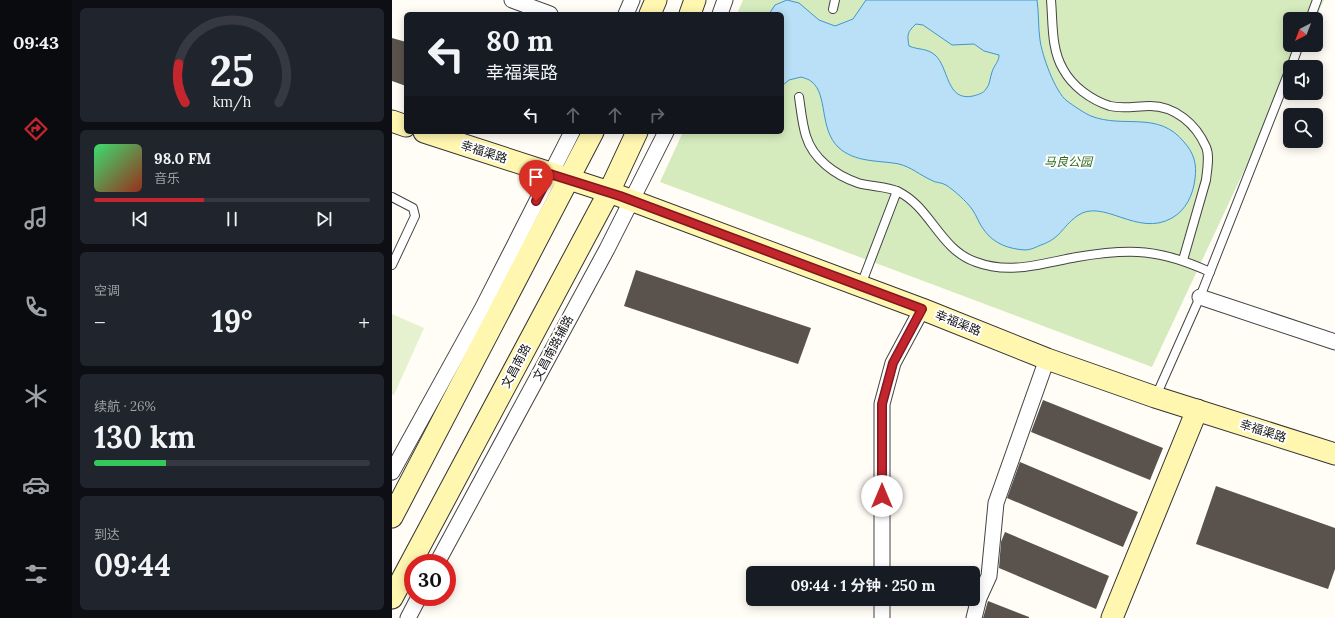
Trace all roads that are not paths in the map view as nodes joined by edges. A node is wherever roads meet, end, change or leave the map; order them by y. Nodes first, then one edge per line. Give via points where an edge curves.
1 (512, 0) edge
2 (632, 0) edge
3 (656, 0) edge
4 (695, 0) edge
5 (725, 0) edge
6 (835, 0) edge
7 (1051, 0) edge
8 (1317, 0) edge
9 (833, 9) dead end
10 (545, 12) edge
11 (627, 12) edge
12 (651, 12) edge
13 (691, 12) edge
14 (721, 12) edge
15 (1313, 12) edge
16 (1283, 86) edge
17 (799, 97) dead end
18 (392, 121) edge
19 (404, 125) edge
20 (430, 134) edge
21 (571, 134) edge
22 (591, 134) edge
23 (636, 134) edge
24 (665, 134) edge
25 (559, 177) junction
26 (897, 191) junction
27 (609, 192) junction
28 (630, 200) junction
29 (393, 201) edge
30 (1183, 260) junction
31 (392, 265) edge
32 (1210, 272) junction
33 (860, 286) junction
34 (1200, 297) junction
35 (922, 309) junction
36 (1335, 342) edge
37 (1047, 359) junction
38 (1155, 397) junction
39 (1197, 410) junction
40 (1335, 454) edge
41 (392, 472) edge
42 (392, 516) edge
43 (442, 554) edge
44 (882, 566) edge
45 (392, 598) edge
46 (414, 606) edge
47 (882, 606) edge
48 (408, 618) edge
49 (882, 618) edge
50 (974, 618) edge
51 (1112, 618) edge

1 - 10 street
2 - 11 street
3 - 12 street
4 - 13 street
5 - 14 street
6 - 9 lane
7 - 30 lane via 1055,47 1062,69 1076,86 1110,106 1151,106 1170,110 1184,117 1206,148 1206,180
8 - 15 lane
16 - 32 lane
17 - 26 lane via 806,137 820,160 838,175 858,183
18 - 19 street
20 - 25 street, 幸福渠路
21 - 25 street
22 - 25 street
23 - 27 street, 文昌南路
24 - 28 street, 文昌南路辅路
25 - 27 street, 幸福渠路
25 - 41 street
25 - 42 street
26 - 30 lane via 923,211 945,242 975,262 995,268 1017,268 1084,256 1130,252 1149,252
26 - 33 lane
27 - 28 street, 幸福渠路
27 - 45 street, 文昌南路
28 - 33 street, 幸福渠路
28 - 43 street, 文昌南路辅路 via 607,249
29 - 31 lane via 413,208 415,216
30 - 32 lane
32 - 34 lane
33 - 35 street, 幸福渠路
34 - 36 street
34 - 38 lane
35 - 37 street, 幸福渠路
35 - 44 street via 893,363 882,404
37 - 38 street, 幸福渠路
37 - 50 street via 996,503 989,576 979,598
38 - 39 street, 幸福渠路
39 - 40 street, 幸福渠路
39 - 51 street
46 - 48 street
47 - 49 street

